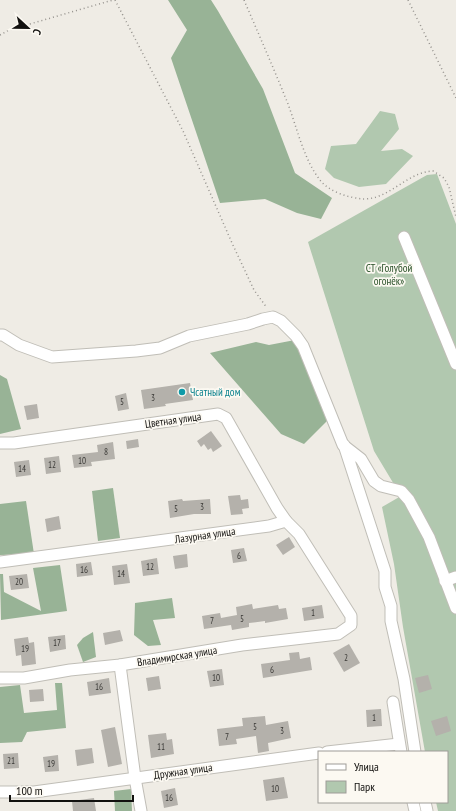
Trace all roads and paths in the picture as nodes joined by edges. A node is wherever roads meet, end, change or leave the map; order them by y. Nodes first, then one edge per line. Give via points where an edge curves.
1 (114, 0) edge
2 (244, 0) edge
3 (408, 0) edge
4 (0, 35) edge
5 (456, 98) edge
6 (456, 216) edge
7 (404, 238) dead end
8 (272, 317) junction
9 (0, 335) edge
10 (453, 350) edge
11 (456, 364) edge
12 (0, 443) edge
13 (343, 445) junction
14 (286, 521) junction
15 (0, 562) edge
16 (456, 577) edge
17 (445, 581) junction
18 (456, 608) edge
19 (120, 665) junction
20 (0, 678) edge
21 (393, 702) dead end
22 (400, 748) edge
23 (345, 751) edge
24 (415, 751) edge
25 (318, 753) edge
26 (135, 778) junction
27 (0, 792) edge
28 (141, 811) edge

1 - 4 path via 9,30
1 - 8 path via 183,131 254,290
2 - 6 path via 304,150 314,171 325,185 334,191 364,199 383,195 419,173 433,171 444,178 449,187
3 - 5 path
7 - 10 street
8 - 9 street via 188,336 160,348 136,352 52,357
8 - 13 street via 281,321 303,346
10 - 11 street
12 - 14 street, Цветная улица via 218,414 226,418
13 - 17 street via 361,459 374,481 381,486 401,491 409,500 429,537
13 - 24 street via 385,571 391,621 404,679
14 - 15 street, Лазурная улица via 269,526
14 - 19 street, Владимирская улица via 299,534 351,616 351,625 338,634 242,645
16 - 17 street
17 - 18 street
19 - 20 street, Владимирская улица via 24,678
19 - 26 street
21 - 22 street
22 - 23 street
25 - 26 street, Дружная улица
26 - 27 street, Дружная улица via 34,792
26 - 28 street

